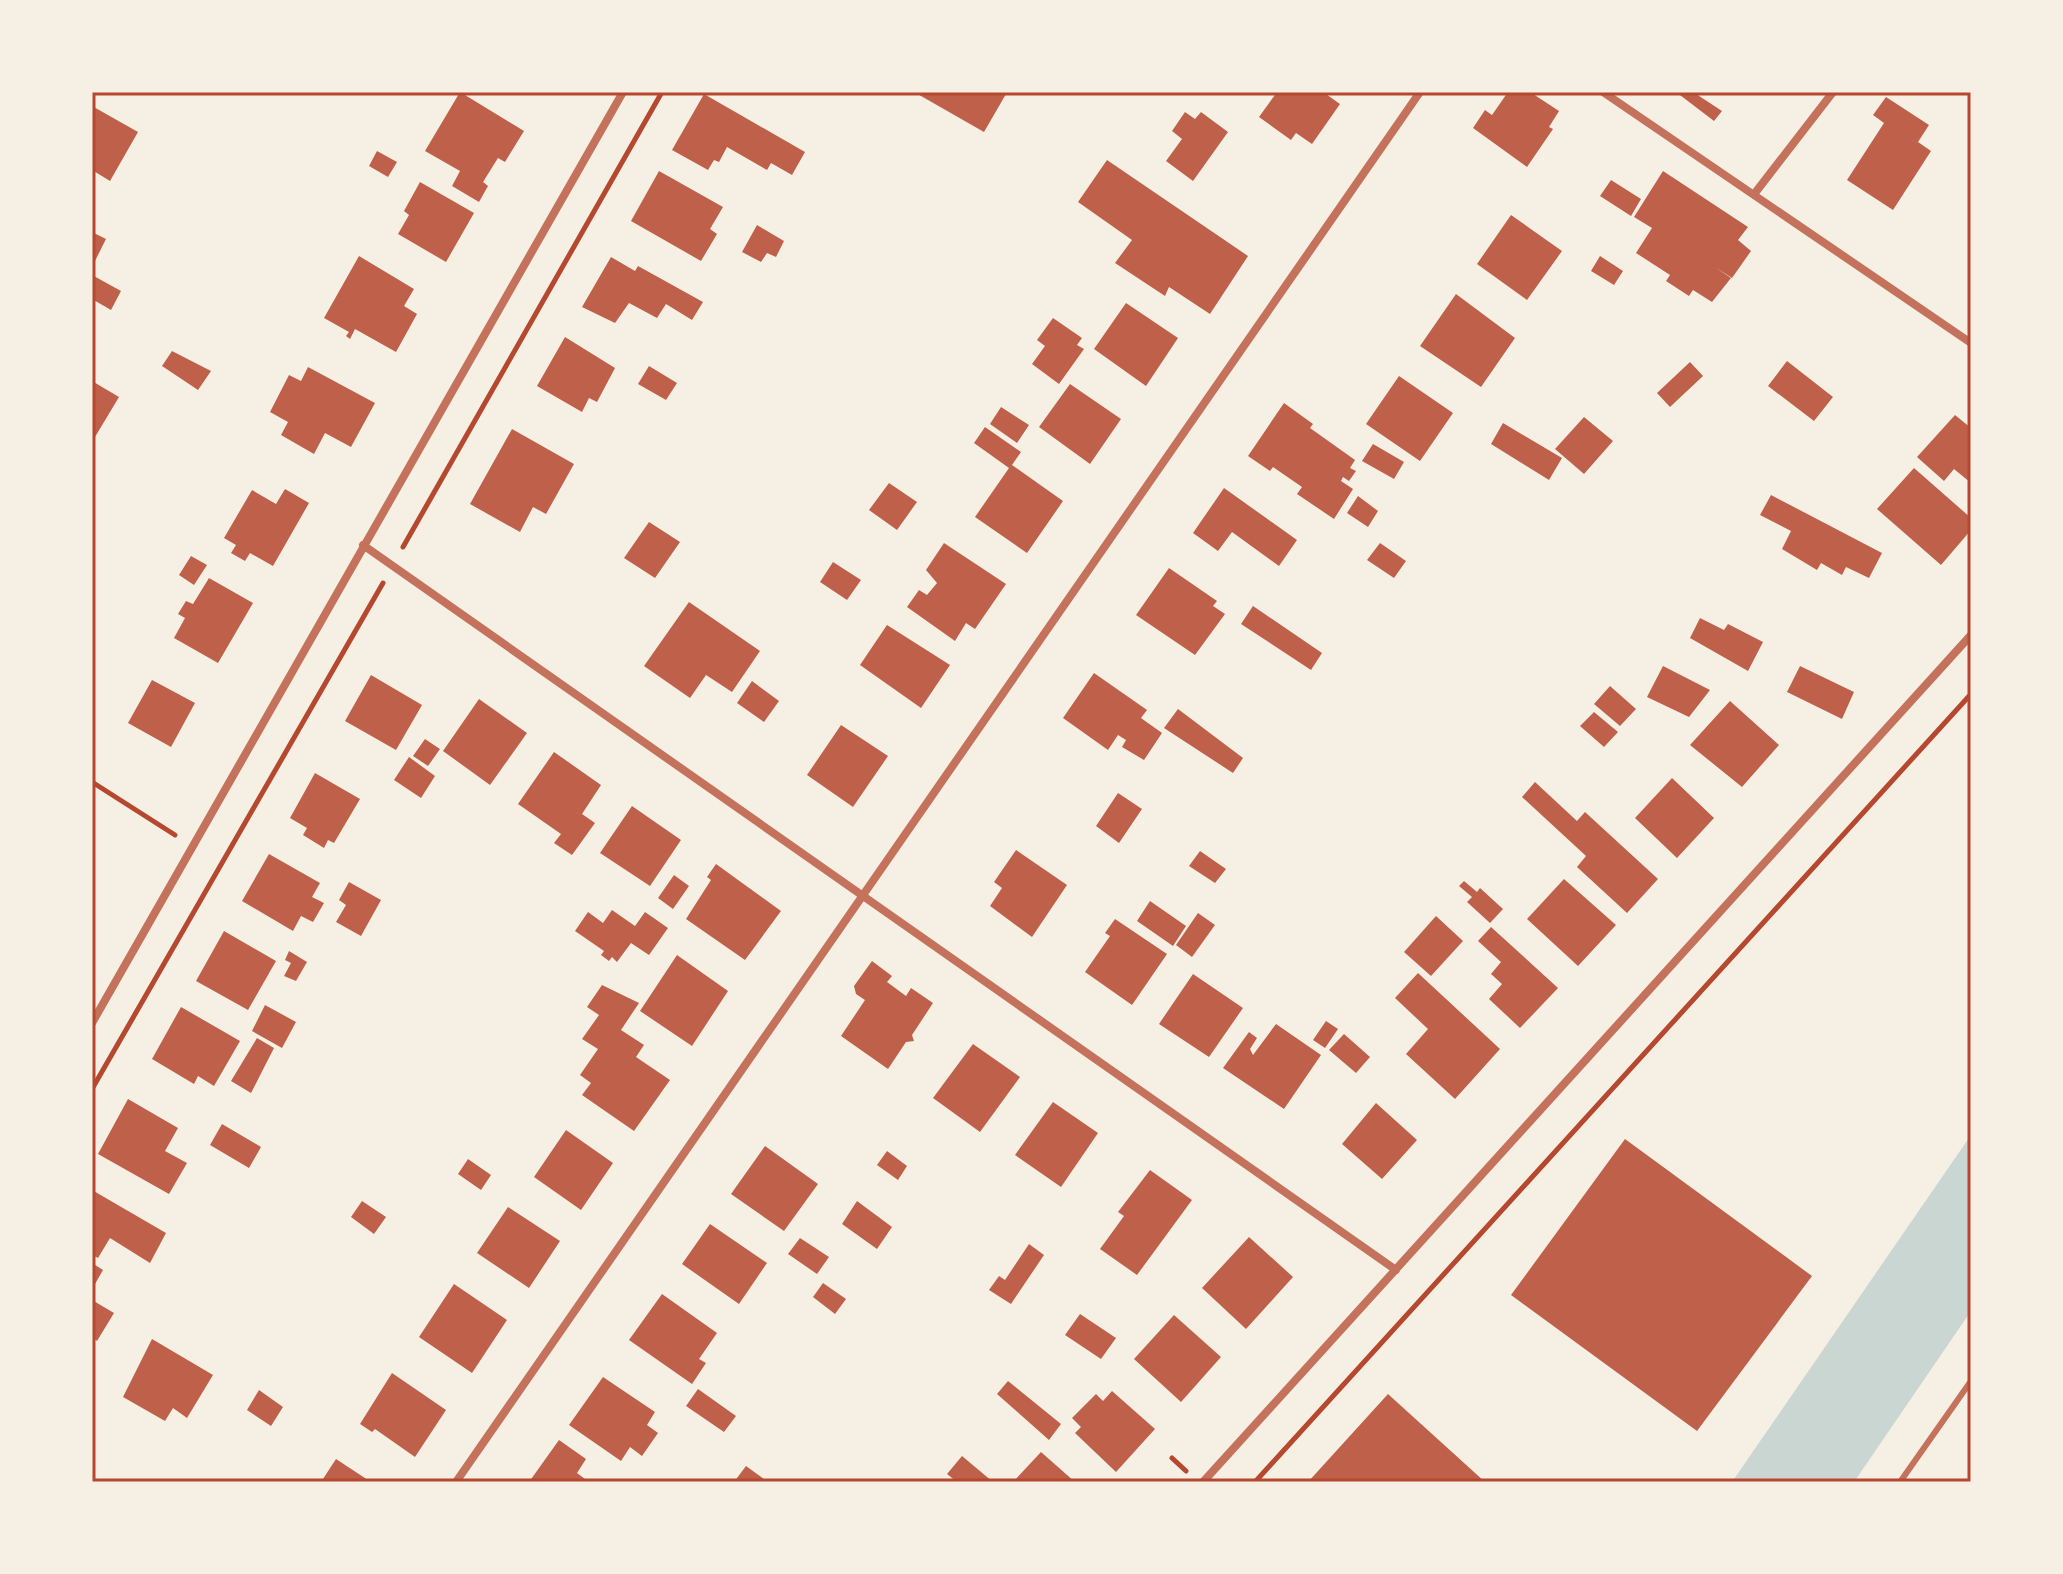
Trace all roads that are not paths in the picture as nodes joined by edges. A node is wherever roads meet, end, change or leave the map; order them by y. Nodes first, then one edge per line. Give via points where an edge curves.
1 (623, 92) edge
2 (1420, 92) edge
3 (1603, 92) edge
4 (1833, 92) edge
5 (1755, 193) junction
6 (1971, 343) edge
7 (363, 545) junction
8 (1971, 635) edge
9 (866, 895) junction
10 (92, 1023) edge
11 (1396, 1270) junction
12 (1971, 1381) edge
13 (456, 1482) edge
14 (1203, 1482) edge
15 (1900, 1482) edge

1 - 7 street
2 - 9 street
3 - 5 street
4 - 5 street
5 - 6 street
7 - 9 street
7 - 10 street
8 - 11 street
9 - 11 street
9 - 13 street
11 - 14 street
12 - 15 lane

